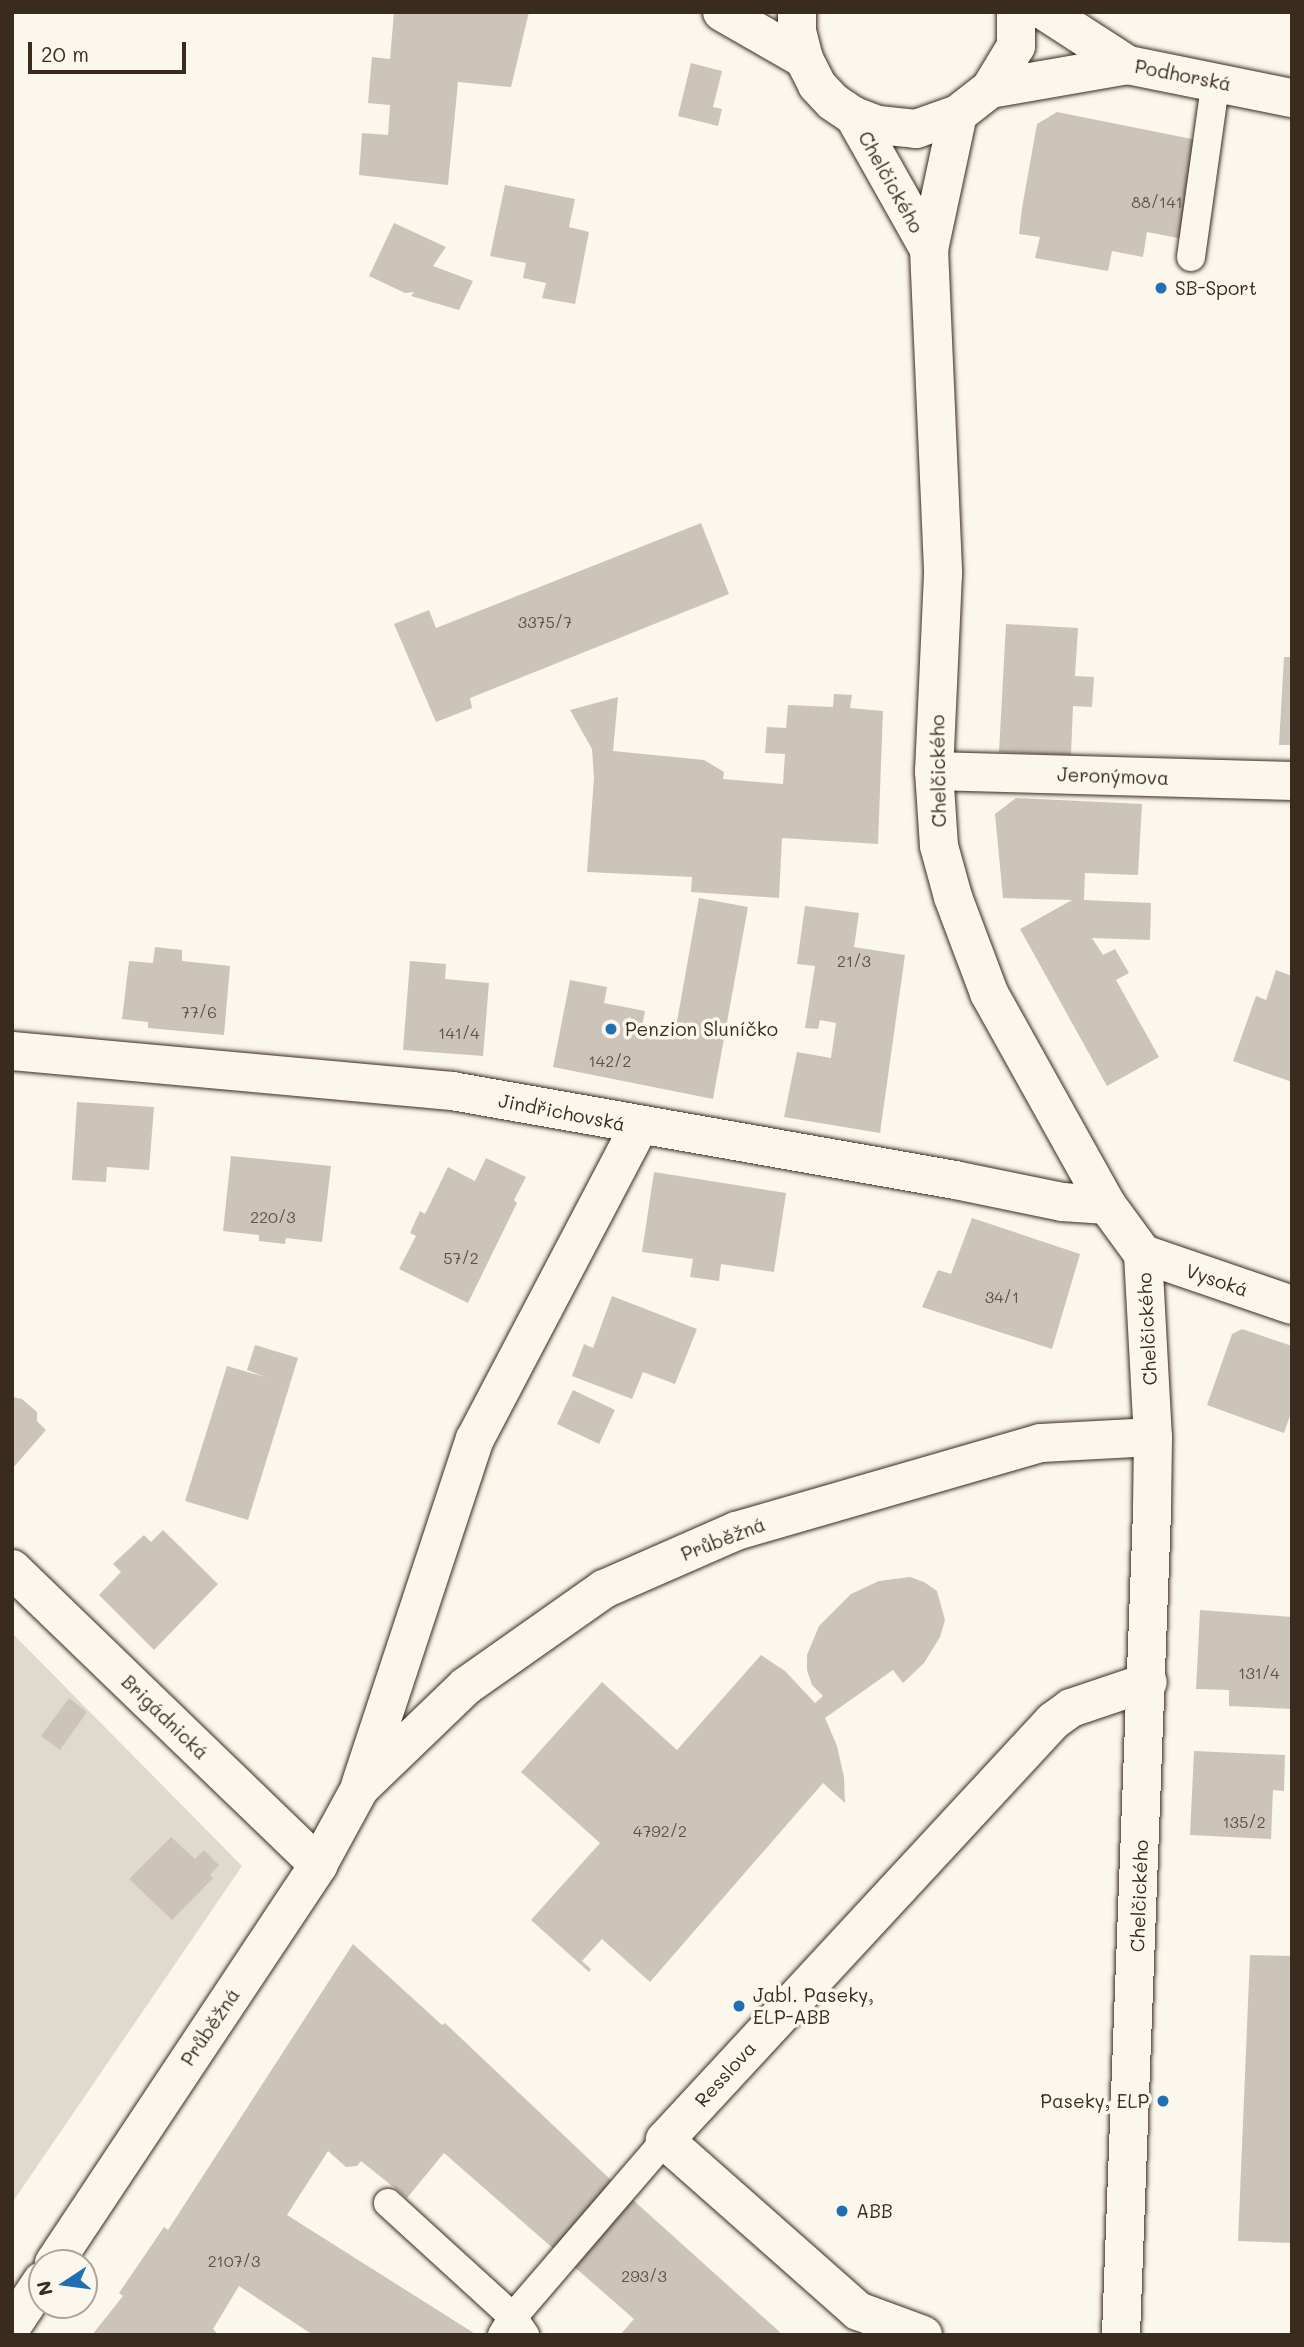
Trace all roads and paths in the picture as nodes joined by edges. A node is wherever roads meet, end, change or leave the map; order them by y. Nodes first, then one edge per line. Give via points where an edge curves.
1 (723, 12) edge
2 (797, 12) edge
3 (1016, 12) edge
4 (1046, 12) edge
5 (804, 60) junction
6 (1128, 65) junction
7 (1216, 80) junction
8 (990, 89) junction
9 (1292, 98) edge
10 (958, 114) junction
11 (854, 116) junction
12 (929, 249) junction
13 (1191, 257) dead end
14 (934, 771) junction
15 (1292, 781) edge
16 (12, 1051) edge
17 (639, 1126) junction
18 (1107, 1205) junction
19 (1143, 1254) junction
20 (1292, 1305) edge
21 (1153, 1437) junction
22 (12, 1569) edge
23 (1147, 1682) junction
24 (360, 1788) junction
25 (318, 1865) junction
26 (665, 2140) junction
27 (388, 2203) dead end
28 (63, 2249) edge
29 (28, 2302) edge
30 (12, 2326) edge
31 (514, 2329) edge
32 (923, 2335) edge
33 (1121, 2335) edge

1 - 5 street
2 - 5 street
3 - 8 street via 1016,46
4 - 6 street, Podhorská
5 - 11 street via 817,85
6 - 7 street, Podhorská
6 - 8 street
7 - 9 street, Podhorská
7 - 13 lane
8 - 10 street
10 - 11 street via 916,129 894,128
10 - 12 street, Chelčického
11 - 12 street, Chelčického
12 - 14 street, Chelčického via 943,574
14 - 15 street, Jeronýmova
14 - 18 street, Chelčického via 940,846 953,897 989,993
16 - 17 street, Jindřichovská via 452,1091
17 - 18 street, Jindřichovská via 1062,1202
17 - 24 street, Průběžná via 475,1439
18 - 19 street, Chelčického
19 - 20 street, Vysoká
19 - 21 street, Chelčického
21 - 23 street, Chelčického
21 - 24 street, Průběžná via 1041,1443 736,1531 604,1588 466,1686
22 - 25 street, Brigádnická
23 - 26 street, Resslova via 1071,1708 1053,1721
23 - 33 street, Chelčického
24 - 25 street, Průběžná
25 - 28 street, Průběžná
26 - 31 lane
26 - 32 street via 858,2311
27 - 31 lane
29 - 30 street

